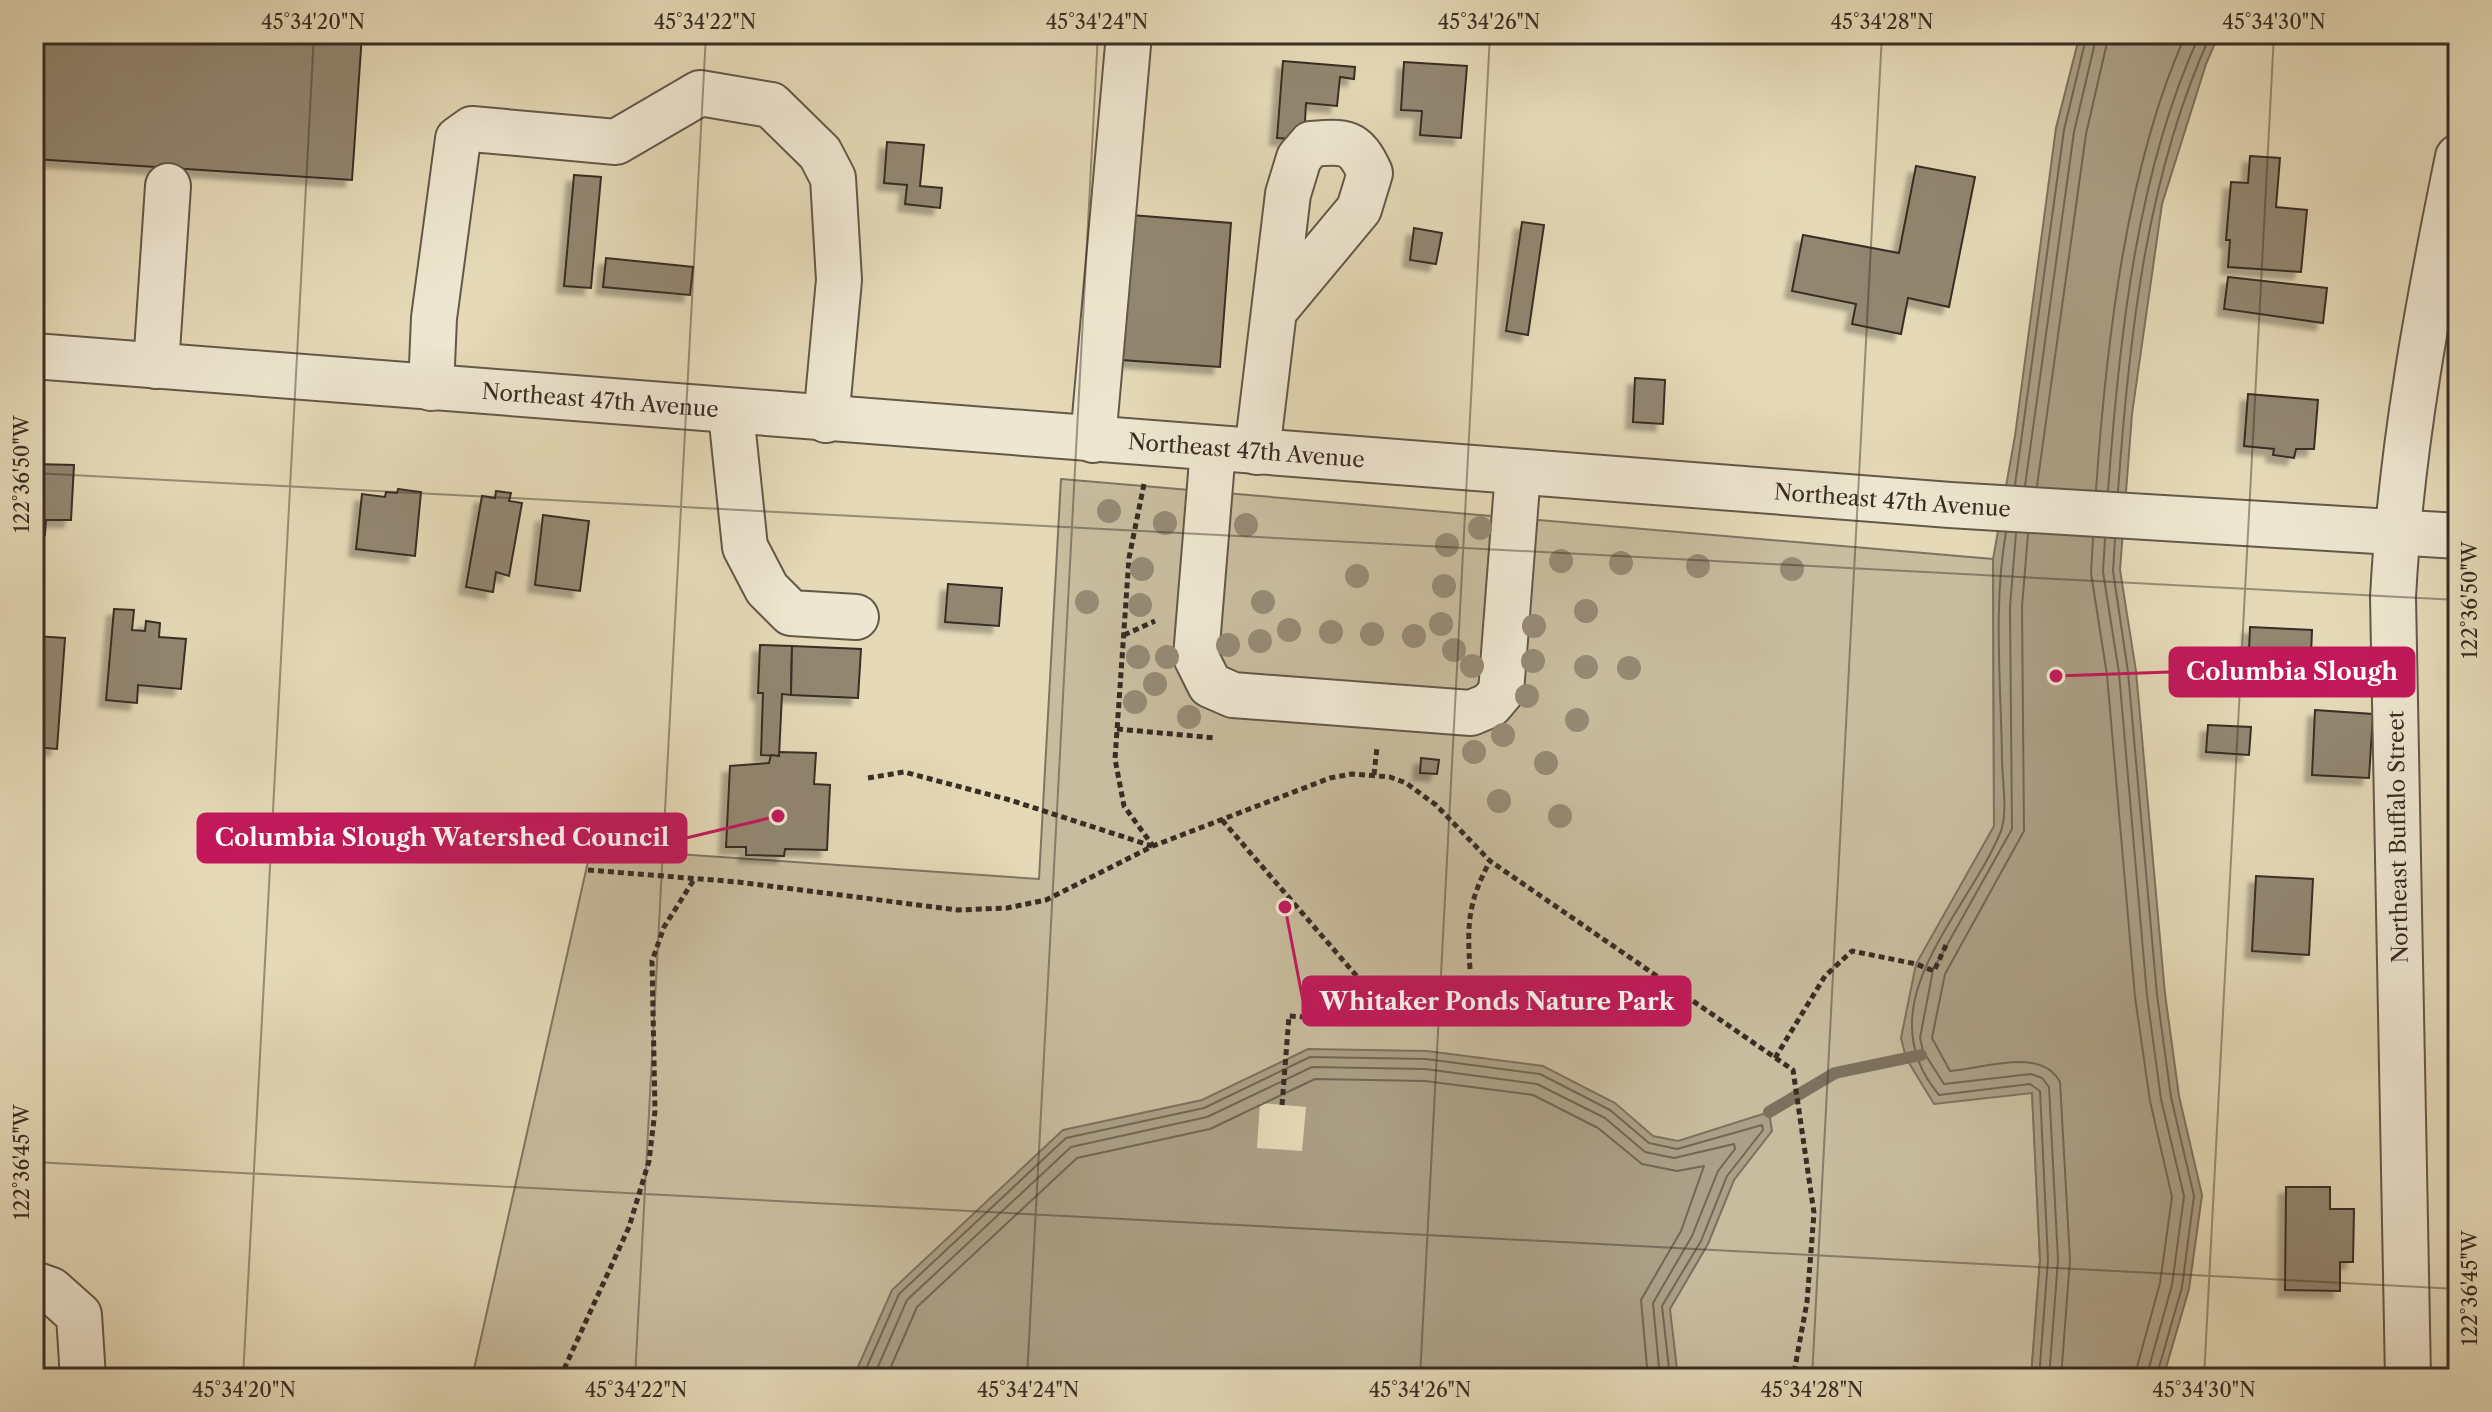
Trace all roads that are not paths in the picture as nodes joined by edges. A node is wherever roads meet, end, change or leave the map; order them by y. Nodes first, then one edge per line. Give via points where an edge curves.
1 (1129, 34) edge
2 (2458, 157) edge
3 (168, 186) dead end
4 (1275, 310) dead end
5 (34, 356) edge
6 (156, 366) junction
7 (431, 388) junction
8 (731, 413) junction
9 (826, 420) junction
10 (1093, 440) junction
11 (1213, 449) junction
12 (1257, 452) junction
13 (1518, 472) junction
14 (2396, 533) junction
15 (2458, 536) edge
16 (856, 617) dead end
17 (34, 1284) edge
18 (83, 1378) edge
19 (2408, 1378) edge

1 - 10 street
2 - 14 street, Northeast Buffalo Street via 2415,373
3 - 6 street
4 - 12 street
5 - 6 street, Northeast 47th Avenue
6 - 7 street, Northeast 47th Avenue
7 - 8 street, Northeast 47th Avenue
7 - 9 street via 434,318 458,139 472,129 616,142 700,93 771,105 820,153 833,178 839,280
8 - 9 street, Northeast 47th Avenue
8 - 16 street via 745,547 767,589 791,613
9 - 10 street, Northeast 47th Avenue
10 - 11 street, Northeast 47th Avenue
11 - 12 street, Northeast 47th Avenue
11 - 13 street via 1196,657 1210,685 1233,695 1351,704 1471,713 1490,705 1501,692
12 - 13 street, Northeast 47th Avenue
13 - 14 street, Northeast 47th Avenue
14 - 15 street, Northeast 47th Avenue
14 - 19 street, Northeast Buffalo Street
17 - 18 street via 51,1290 79,1315

